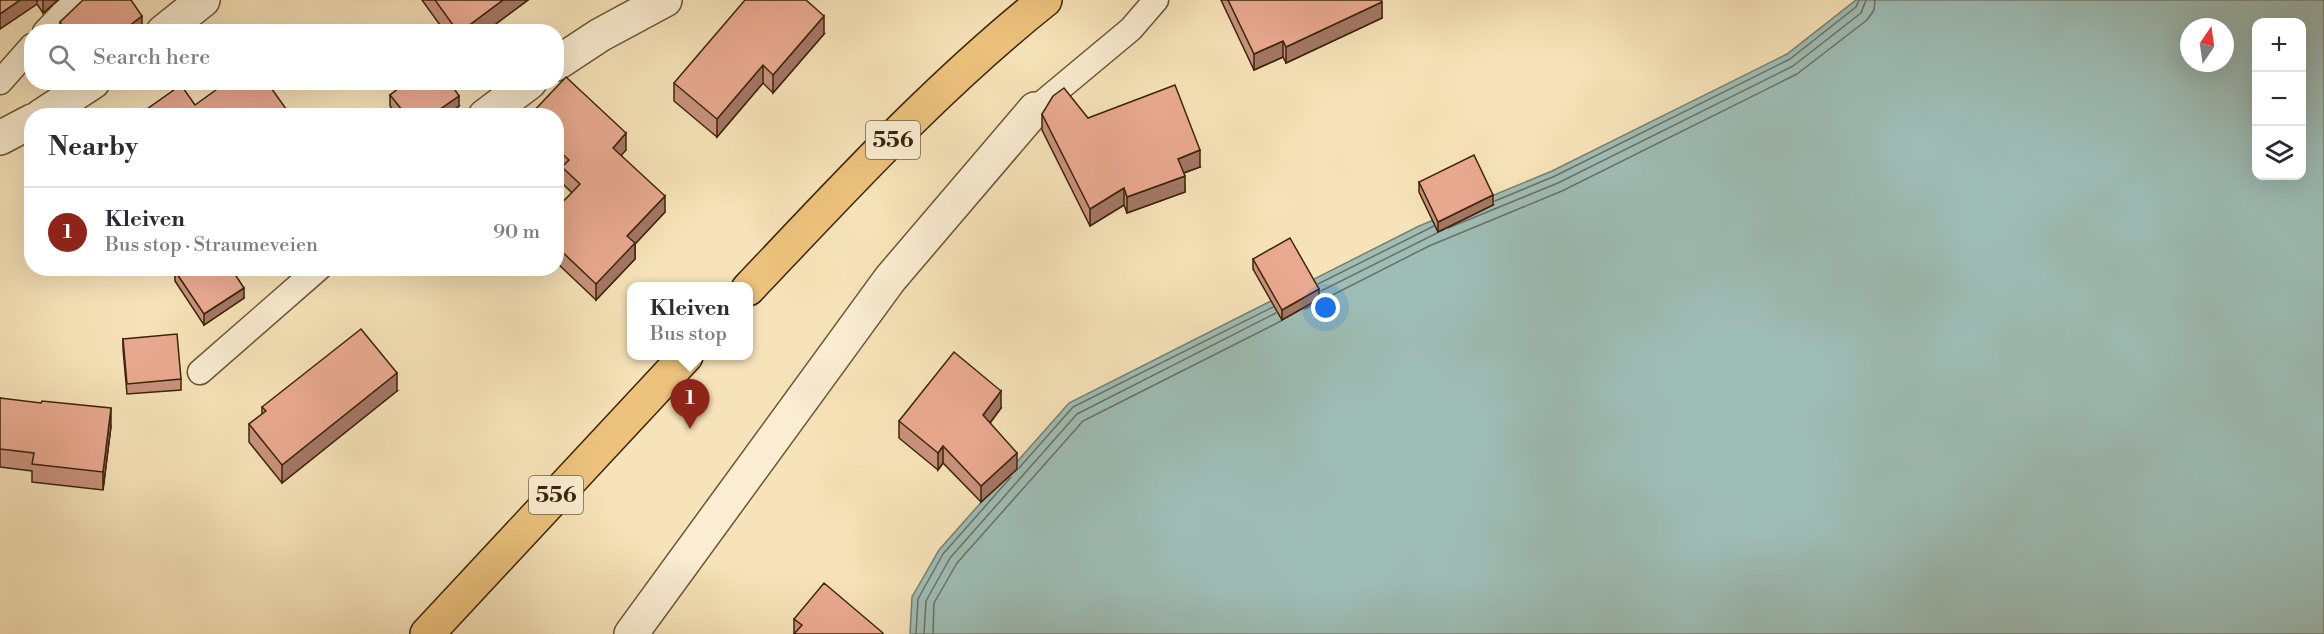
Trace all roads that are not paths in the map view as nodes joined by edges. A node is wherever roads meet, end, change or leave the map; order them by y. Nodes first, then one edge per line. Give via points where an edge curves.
1 (80, 0) edge
2 (203, 0) edge
3 (665, 0) edge
4 (1045, 0) edge
5 (1156, 0) edge
6 (53, 24) edge
7 (174, 24) edge
8 (24, 55) edge
9 (564, 59) edge
10 (0, 82) edge
11 (81, 90) edge
12 (519, 90) edge
13 (53, 108) edge
14 (496, 108) edge
15 (1035, 109) joint
16 (24, 125) edge
17 (0, 138) edge
18 (310, 276) edge
19 (753, 284) edge
20 (682, 360) edge
21 (200, 372) dead end
22 (427, 634) edge
23 (631, 634) edge

1 - 6 lane
2 - 7 street
3 - 9 street
4 - 19 main road, 556 via 932,102
5 - 15 lane via 1131,29
8 - 10 lane
11 - 13 street
12 - 14 street
15 - 23 street via 890,279
16 - 17 street
18 - 21 lane
20 - 22 main road, 556

